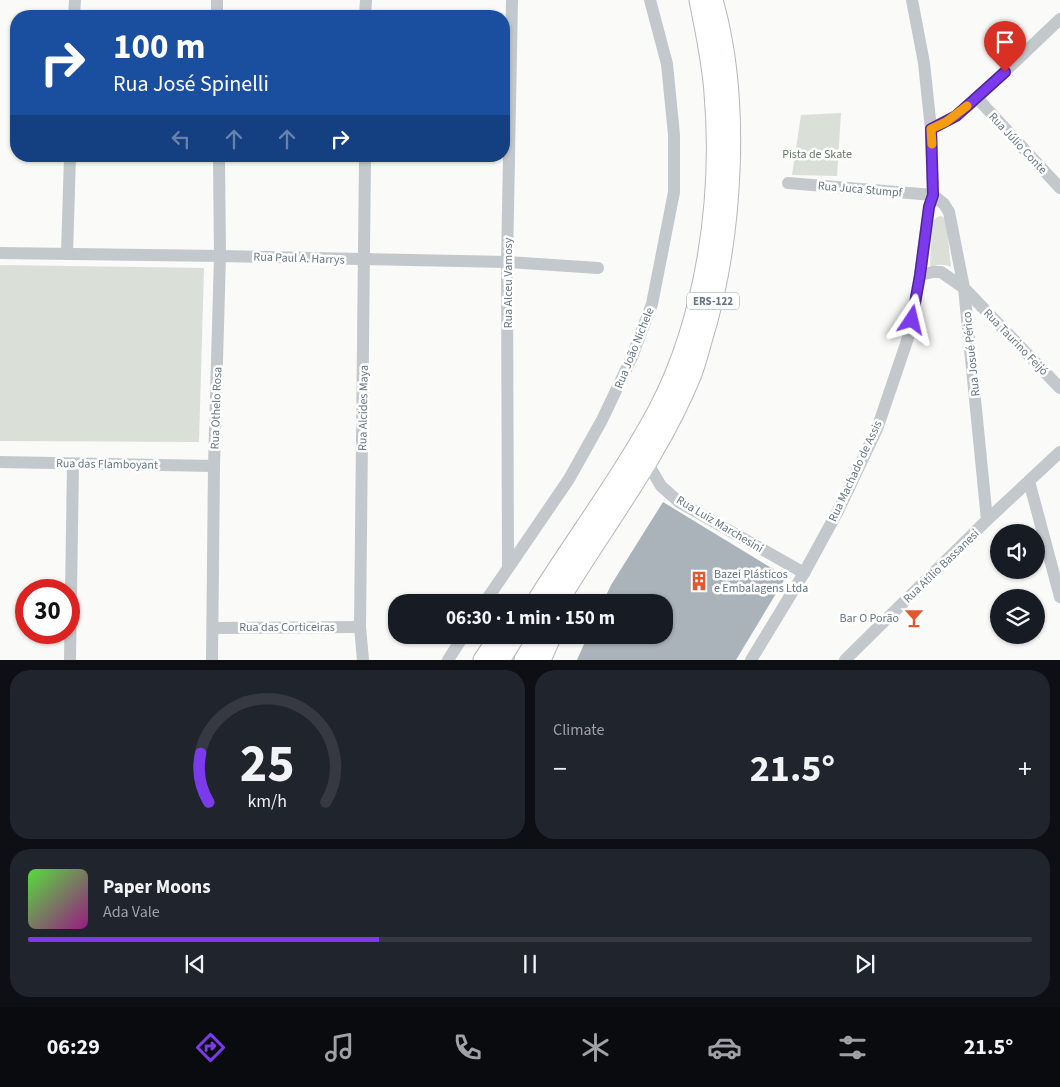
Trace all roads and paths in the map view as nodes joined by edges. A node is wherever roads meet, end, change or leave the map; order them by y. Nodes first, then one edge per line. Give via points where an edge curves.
1 (512, 0) edge
2 (650, 0) edge
3 (699, 0) edge
4 (713, 0) edge
5 (912, 0) edge
6 (1060, 19) edge
7 (977, 98) junction
8 (510, 105) edge
9 (931, 129) junction
10 (70, 162) edge
11 (219, 162) edge
12 (365, 162) edge
13 (509, 162) edge
14 (788, 183) dead end
15 (1060, 188) edge
16 (933, 195) junction
17 (0, 253) edge
18 (67, 254) junction
19 (220, 256) junction
20 (364, 260) junction
21 (507, 262) junction
22 (598, 268) dead end
23 (920, 275) junction
24 (964, 288) junction
25 (1060, 388) edge
26 (1060, 452) edge
27 (0, 462) edge
28 (647, 462) junction
29 (73, 464) junction
30 (1047, 464) junction
31 (214, 466) junction
32 (1060, 468) edge
33 (1029, 481) junction
34 (987, 520) junction
35 (508, 566) junction
36 (570, 566) junction
37 (804, 572) junction
38 (490, 594) edge
39 (534, 594) edge
40 (544, 594) edge
41 (561, 594) edge
42 (566, 594) edge
43 (1060, 598) edge
44 (360, 627) junction
45 (213, 628) junction
46 (458, 644) edge
47 (494, 644) edge
48 (510, 644) edge
49 (534, 644) edge
50 (548, 644) edge
51 (70, 660) edge
52 (212, 660) edge
53 (363, 660) edge
54 (448, 660) edge
55 (483, 660) edge
56 (500, 660) edge
57 (524, 660) edge
58 (541, 660) edge
59 (751, 660) edge
60 (845, 660) edge

1 - 8 street, Rua Alceu Vamosy
2 - 35 street, Rua João Nichele via 667,64 674,135 674,192 652,304 602,420 569,479
3 - 36 highway, ERS-122 via 714,94 716,172 709,250 692,325 658,410
4 - 28 highway, ERS-122 via 728,79 731,127 723,246 715,294 692,373
5 - 9 street, Rua Machado de Assis via 924,63
6 - 7 street
7 - 9 street via 956,116
7 - 15 street, Rua Júlio Conte
9 - 16 street, Rua Machado de Assis
10 - 18 street
11 - 19 street, Rua Othelo Rosa
12 - 20 street, Rua Alcides Maya
13 - 21 street, Rua Alceu Vamosy
14 - 16 street, Rua Juca Stumpf
16 - 23 street, Rua Machado de Assis
16 - 24 street, Rua Josué Périco via 949,212
17 - 18 street, Rua Paul A. Harrys
18 - 19 street, Rua Paul A. Harrys
19 - 20 street, Rua Paul A. Harrys
19 - 31 street, Rua Othelo Rosa
20 - 21 street, Rua Paul A. Harrys
20 - 44 street, Rua Alcides Maya
21 - 22 street, Rua Paul A. Harrys
21 - 35 street, Rua Alceu Vamosy
23 - 24 street, Rua Taurino Feijó via 941,272
23 - 37 street, Rua Machado de Assis via 909,335 877,429 839,509
24 - 25 street, Rua Taurino Feijó
24 - 34 street, Rua Josué Périco
26 - 30 street, Rua Atílio Bassanesi
27 - 29 street, Rua das Flamboyant
28 - 36 highway, ERS-122
28 - 37 street, Rua Luiz Marchesini via 661,486 679,502
29 - 31 street, Rua das Flamboyant
29 - 51 street
30 - 32 street
30 - 33 street, Rua Atílio Bassanesi
31 - 45 street, Rua Othelo Rosa
33 - 34 street, Rua Atílio Bassanesi
33 - 43 street
34 - 60 street, Rua Atílio Bassanesi
35 - 38 street, Rua João Nichele
36 - 39 highway
36 - 40 highway, ERS-122
36 - 41 highway, ERS-122
36 - 42 highway
37 - 59 street, Rua Machado de Assis
44 - 45 street, Rua das Corticeiras
44 - 53 street, Rua Alcides Maya
45 - 52 street, Rua Othelo Rosa
46 - 54 street
47 - 55 highway
48 - 56 highway
49 - 57 highway
50 - 58 highway

